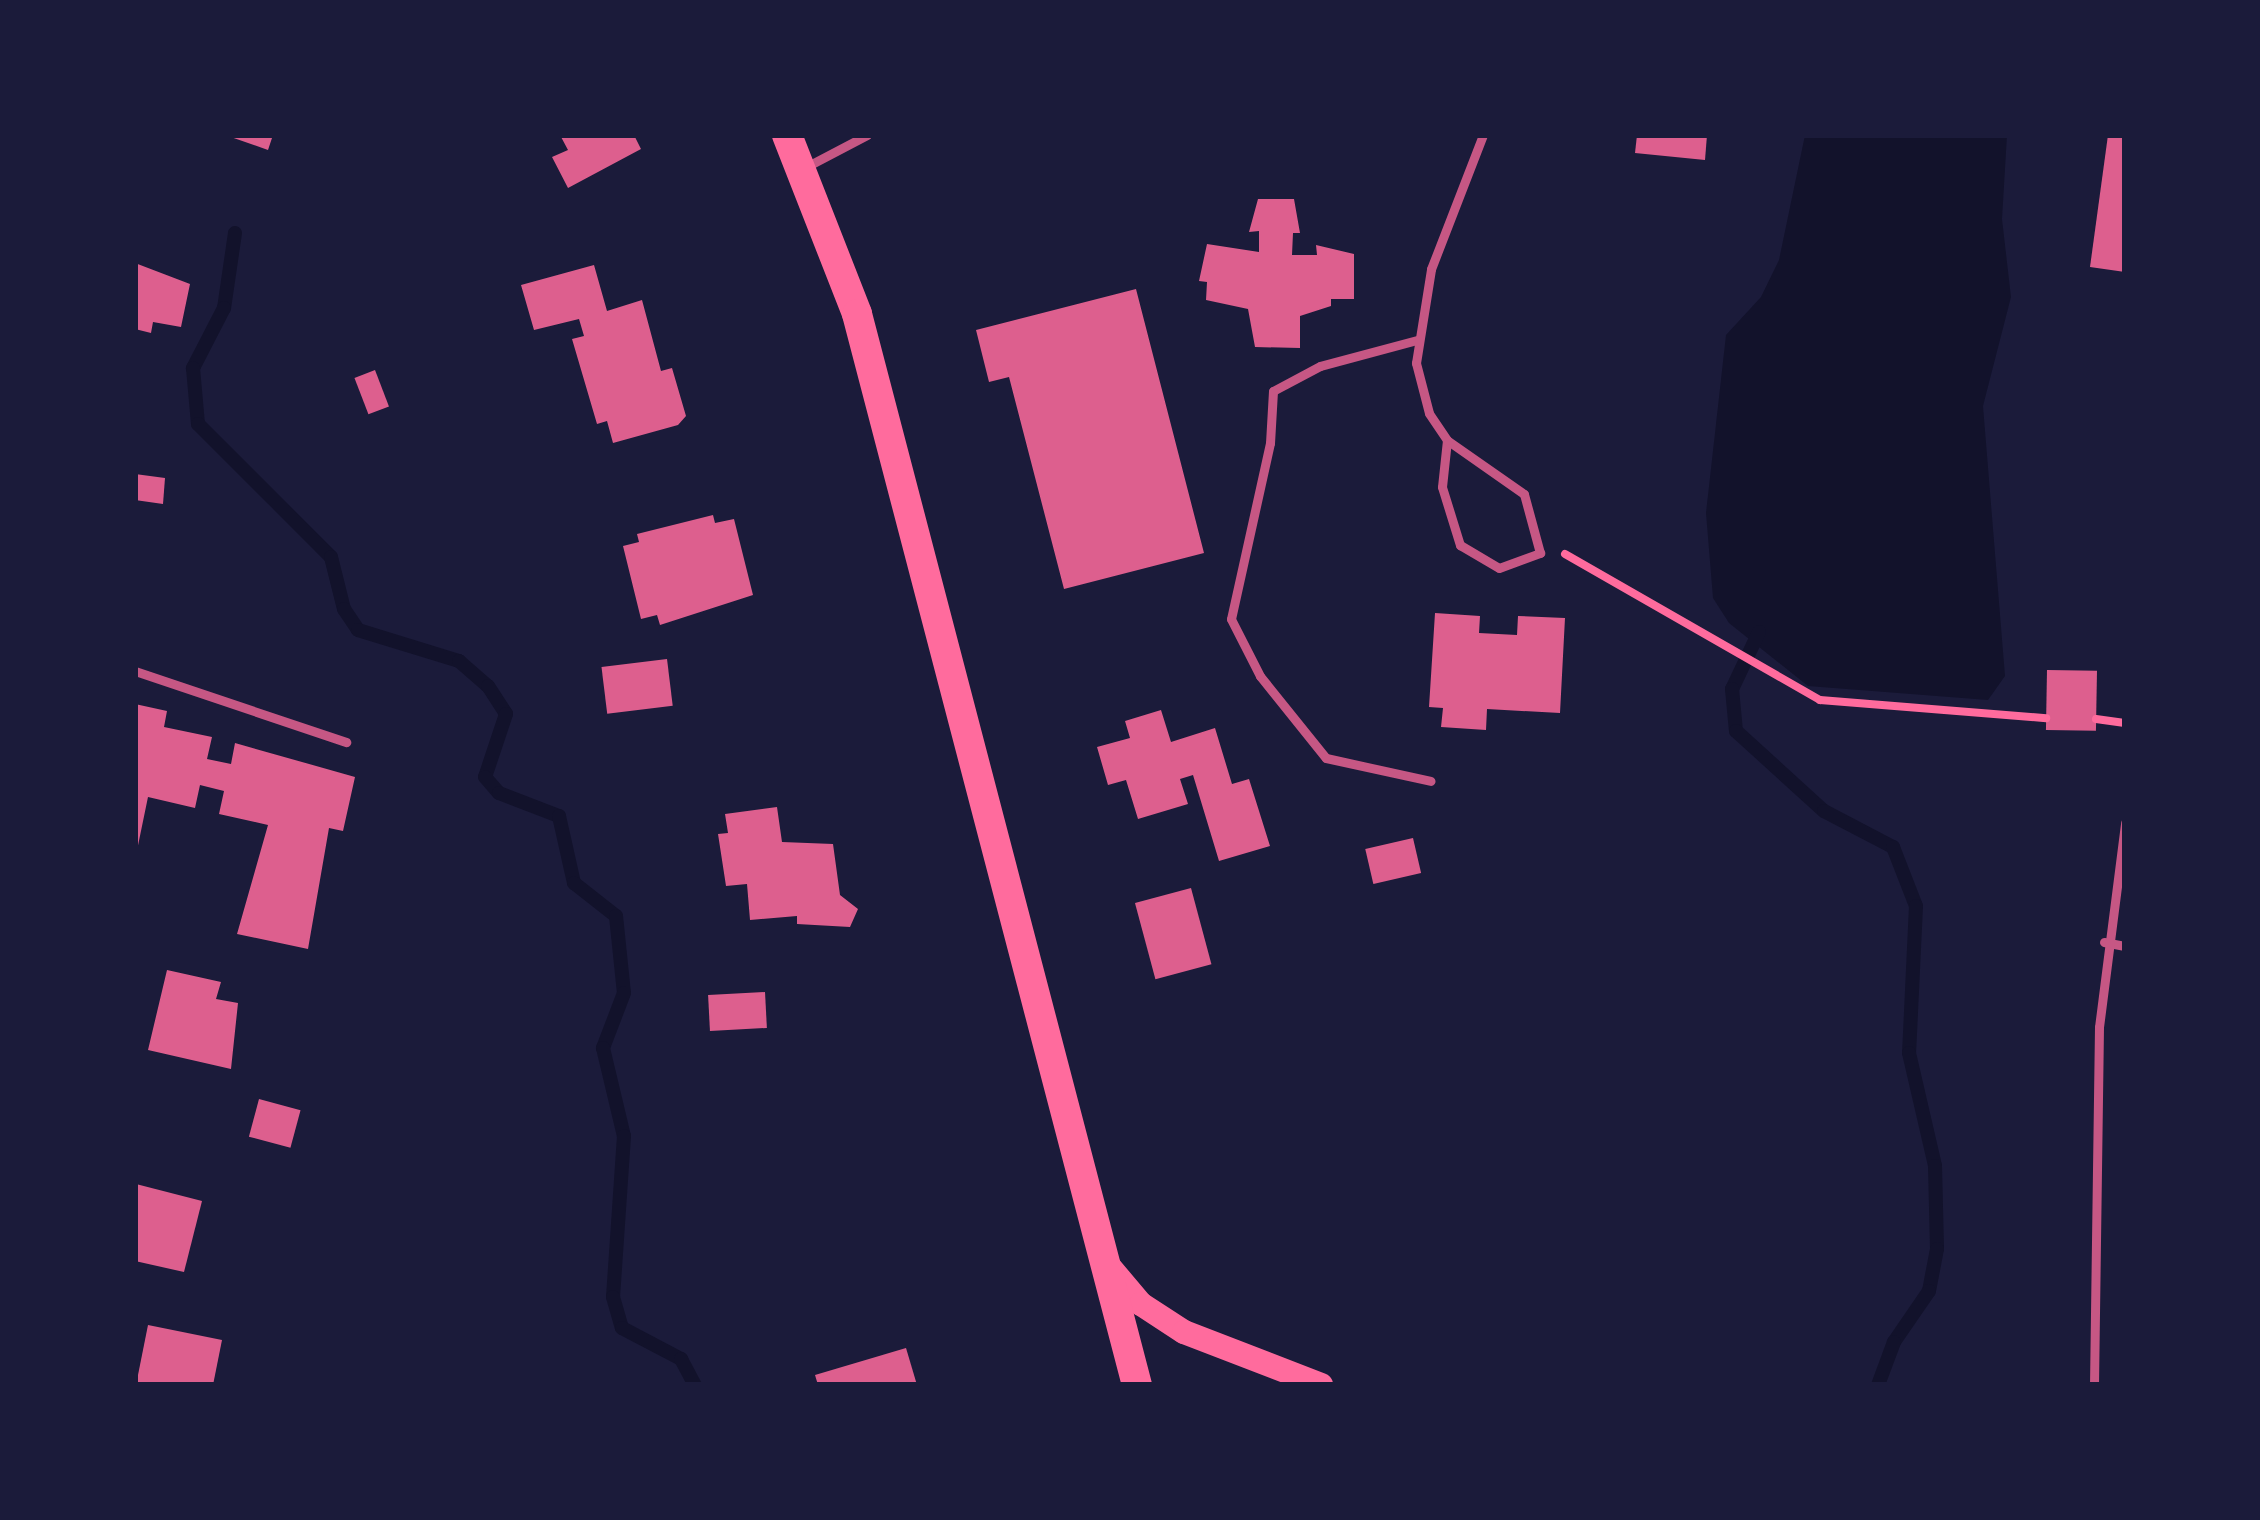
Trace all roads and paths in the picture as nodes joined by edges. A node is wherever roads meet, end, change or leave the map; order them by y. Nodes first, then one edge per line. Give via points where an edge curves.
1 (787, 135) edge
2 (867, 135) edge
3 (1483, 135) edge
4 (803, 168) junction
5 (1418, 340) junction
6 (1447, 440) junction
7 (1540, 538) junction
8 (135, 671) edge
9 (2046, 718) dead end
10 (2096, 719) dead end
11 (2125, 723) edge
12 (346, 742) dead end
13 (1431, 781) dead end
14 (2125, 824) edge
15 (2104, 942) junction
16 (2125, 946) edge
17 (1106, 1263) junction
18 (1137, 1385) edge
19 (1321, 1385) edge
20 (2093, 1385) edge

1 - 4 main road
2 - 4 lane
3 - 5 lane via 1431,269
4 - 17 main road via 880,395
5 - 6 lane via 1429,413
5 - 13 lane via 1320,366 1273,391 1270,443 1232,619 1260,676 1326,758
6 - 7 lane via 1524,494
6 - 7 lane via 1442,487 1460,545 1499,568 1540,553
7 - 9 path via 1768,676 1840,704
8 - 12 lane
10 - 11 path
14 - 15 lane
15 - 16 lane
15 - 20 lane
17 - 18 main road
17 - 19 main road via 1173,1326

